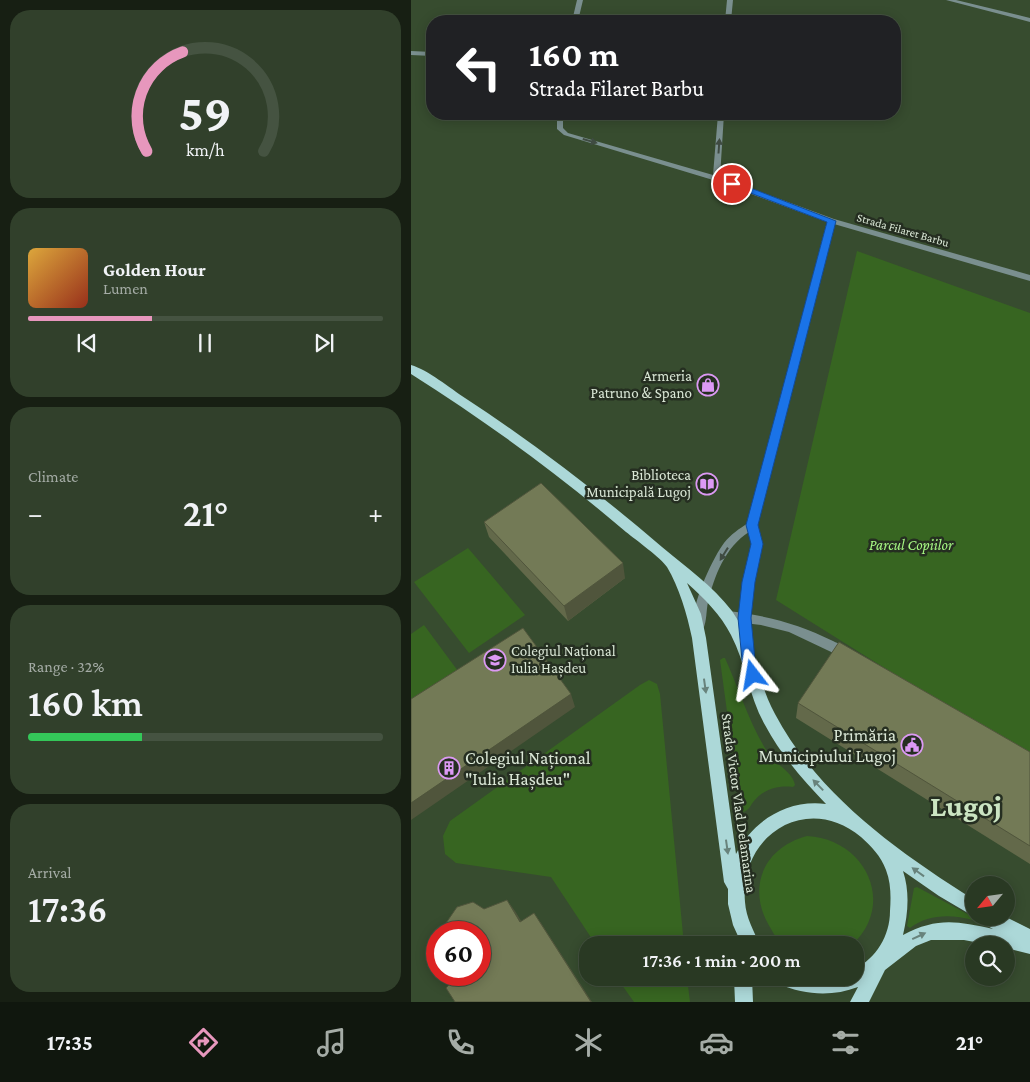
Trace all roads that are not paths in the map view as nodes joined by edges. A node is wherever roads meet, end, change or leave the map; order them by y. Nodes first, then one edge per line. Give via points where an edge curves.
1 (580, 0) edge
2 (730, 0) edge
3 (949, 0) edge
4 (576, 15) edge
5 (729, 15) edge
6 (1030, 20) edge
7 (411, 53) edge
8 (426, 54) edge
9 (560, 120) edge
10 (721, 120) edge
11 (716, 178) junction
12 (831, 221) junction
13 (1030, 278) edge
14 (411, 369) edge
15 (752, 525) junction
16 (670, 562) junction
17 (705, 591) junction
18 (727, 616) junction
19 (745, 618) junction
20 (699, 638) junction
21 (748, 660) junction
22 (856, 660) edge
23 (867, 830) junction
24 (965, 903) edge
25 (735, 905) junction
26 (1006, 926) edge
27 (738, 936) edge
28 (745, 936) edge
29 (1030, 938) edge
30 (1030, 945) edge
31 (879, 964) junction
32 (864, 975) edge
33 (743, 986) edge
34 (805, 986) edge
35 (838, 986) edge
36 (744, 1002) edge
37 (859, 1002) edge

1 - 4 street
2 - 5 street
3 - 6 street
7 - 8 street
9 -> 11 street, Strada Filaret Barbu via 560,129 566,134
11 -> 10 street
11 - 12 street, Strada Filaret Barbu
12 - 13 street, Strada Filaret Barbu
12 - 15 street
14 - 16 main road, Strada Victor Vlad Delamarina via 519,440 570,478
15 -> 17 street via 735,536
15 - 19 street via 757,544
16 - 17 main road, Strada Victor Vlad Delamarina
16 - 20 main road, Strada Victor Vlad Delamarina via 694,614
17 - 18 main road, Strada Victor Vlad Delamarina
17 - 20 street
18 - 19 street
18 - 21 main road, Strada Victor Vlad Delamarina
19 - 21 street
19 - 22 street via 795,628
20 -> 25 main road, Strada Victor Vlad Delamarina
23 -> 21 main road, Strada Victor Vlad Delamarina via 809,775 785,745 769,717
24 -> 23 main road via 919,873
23 - 25 main road via 842,816 815,810 788,814 765,827 747,847 736,874
23 - 31 main road via 886,852 898,880 901,910 895,939
25 - 27 main road
25 - 28 main road
26 - 29 main road
31 -> 30 main road via 910,940 930,931 965,931
31 - 32 main road
31 - 37 main road
33 - 36 main road
34 - 35 main road

